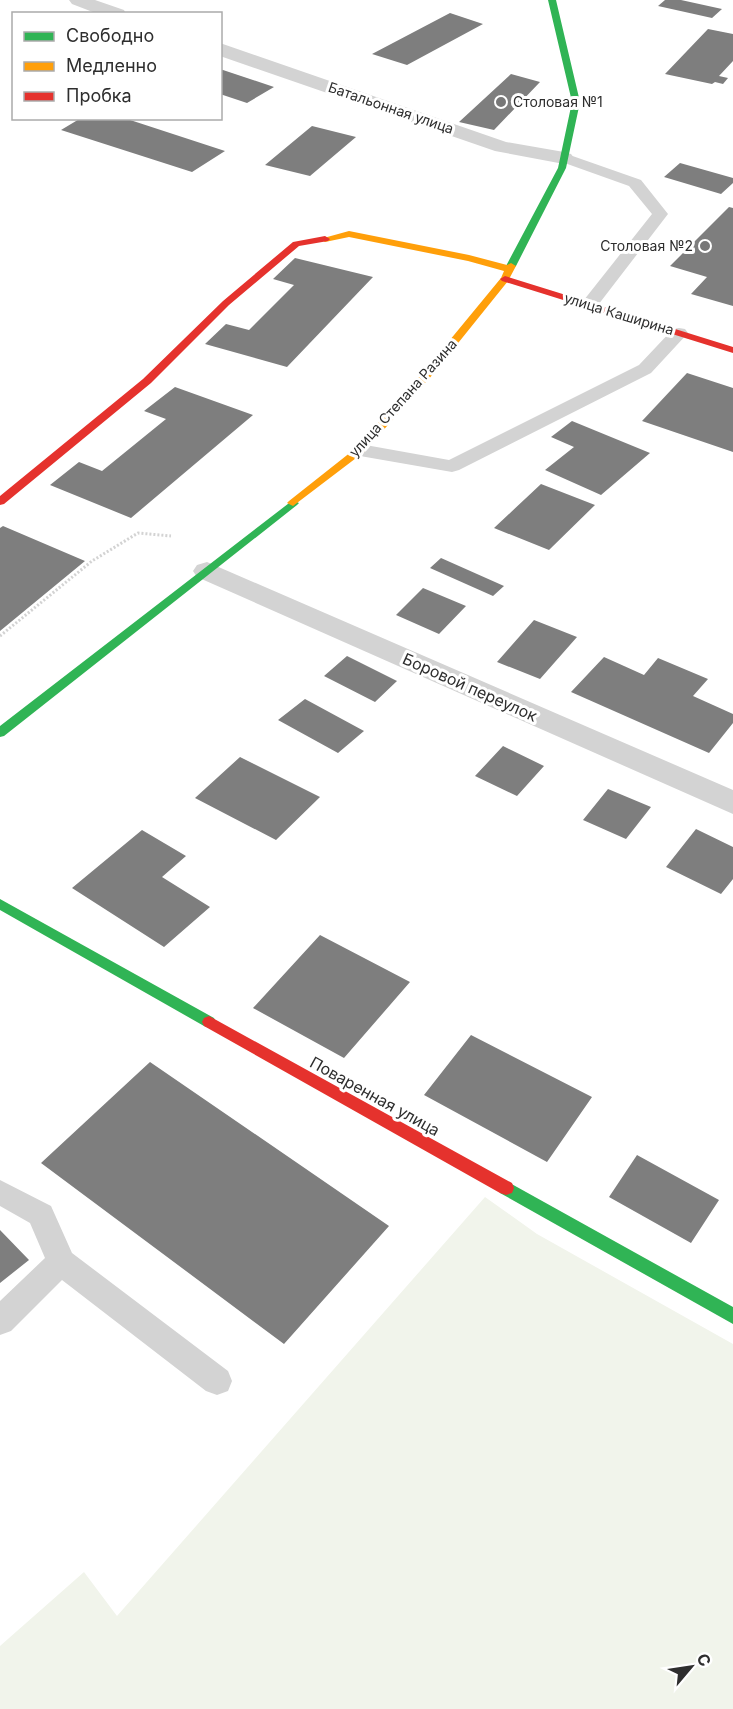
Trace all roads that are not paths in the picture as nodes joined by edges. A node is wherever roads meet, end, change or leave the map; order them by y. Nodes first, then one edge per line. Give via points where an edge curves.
1 (78, 0) edge
2 (552, 0) edge
3 (111, 12) edge
4 (222, 50) edge
5 (564, 158) junction
6 (507, 274) junction
7 (589, 305) junction
8 (679, 333) junction
9 (733, 350) edge
10 (360, 450) junction
11 (0, 502) edge
12 (207, 571) junction
13 (0, 733) edge
14 (733, 803) edge
15 (0, 904) edge
16 (0, 1192) edge
17 (61, 1262) junction
18 (733, 1316) edge
19 (0, 1321) edge
20 (217, 1381) dead end

1 - 3 street
2 - 5 street, улица Степана Разина via 576,102
4 - 5 street, Батальонная улица via 502,147
5 - 6 street, улица Степана Разина
5 - 7 lane via 635,183 660,214
6 - 7 street, улица Каширина
6 - 10 street, улица Степана Разина via 430,371
6 - 11 street, улица Каширина via 469,258 349,234 296,244 226,303 147,381
7 - 8 street, улица Каширина
8 - 9 street, улица Каширина
8 - 10 lane via 645,369 452,466
10 - 12 street, улица Степана Разина
12 - 13 street, улица Степана Разина
12 - 14 street, Боровой переулок
15 - 18 street, Поваренная улица
16 - 17 lane via 41,1215
17 - 19 lane
17 - 20 lane

